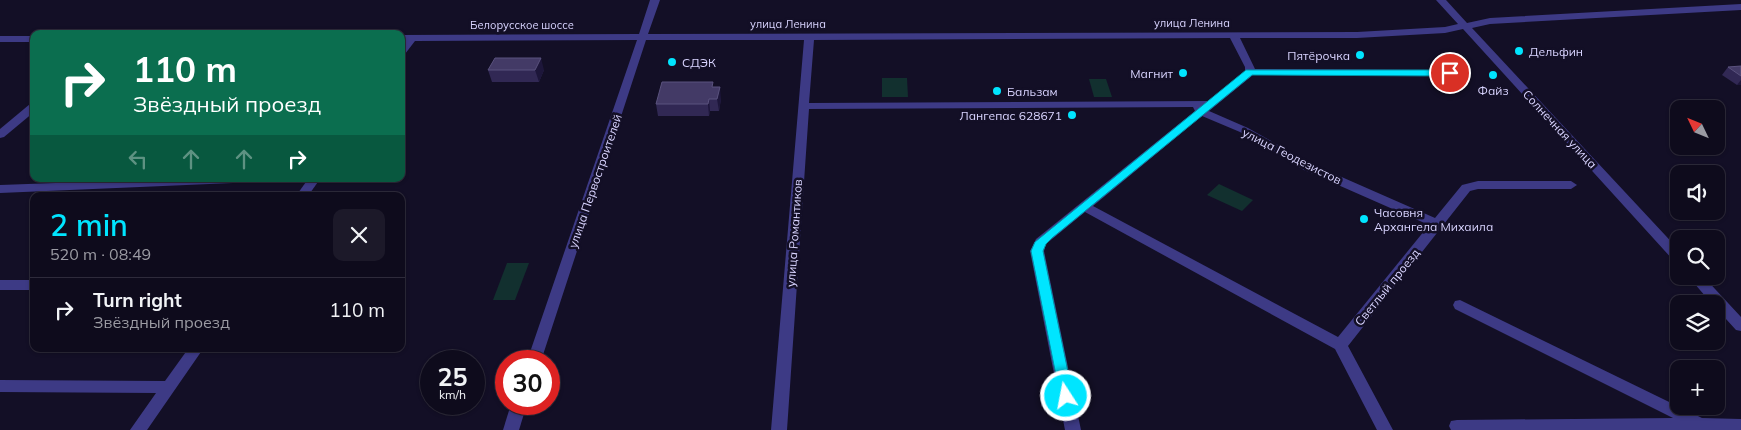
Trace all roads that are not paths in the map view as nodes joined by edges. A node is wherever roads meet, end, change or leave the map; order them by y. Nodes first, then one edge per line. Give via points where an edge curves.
1 (655, 0) edge
2 (1441, 0) edge
3 (1741, 7) edge
4 (1466, 26) junction
5 (1234, 35) junction
6 (809, 36) junction
7 (643, 37) junction
8 (406, 38) edge
9 (0, 39) edge
10 (30, 39) edge
11 (1250, 72) junction
12 (1450, 73) dead end
13 (804, 106) junction
14 (1203, 107) junction
15 (30, 109) edge
16 (0, 135) edge
17 (172, 182) edge
18 (1571, 185) dead end
19 (0, 189) edge
20 (1083, 206) junction
21 (1438, 224) junction
22 (1670, 248) edge
23 (0, 285) edge
24 (30, 285) edge
25 (1703, 285) edge
26 (1460, 304) dead end
27 (1741, 326) edge
28 (1340, 345) junction
29 (538, 350) edge
30 (194, 352) edge
31 (0, 386) edge
32 (169, 387) junction
33 (516, 415) edge
34 (1700, 424) junction
35 (1741, 424) edge
36 (1457, 426) dead end
37 (138, 430) edge
38 (511, 430) edge
39 (779, 430) edge
40 (1073, 430) edge
41 (1386, 430) edge

1 - 7 street, улица Первостроителей
2 - 4 street, Солнечная улица
3 - 4 street, улица Ленина via 1496,21
4 - 5 street, улица Ленина via 1400,33
4 - 22 street, Солнечная улица
5 - 6 street, улица Ленина
5 - 11 street
6 - 7 street, улица Ленина
6 - 13 street, улица Романтиков
7 - 8 street, Белорусское шоссе
7 - 29 street, улица Первостроителей
9 - 10 street
11 - 12 street
11 - 14 street
13 - 14 street
13 - 39 street, улица Романтиков
14 - 20 street
14 - 21 street, улица Геодезистов via 1308,167
15 - 16 street
17 - 19 street
18 - 21 street, Светлый проезд via 1471,186
20 - 28 street
20 - 40 street via 1040,242 1037,251
21 - 28 street, Светлый проезд
23 - 24 street
25 - 27 street
26 - 34 street
28 - 41 street
30 - 32 street
31 - 32 street
32 - 37 street
33 - 38 street
34 - 35 street
34 - 36 street

